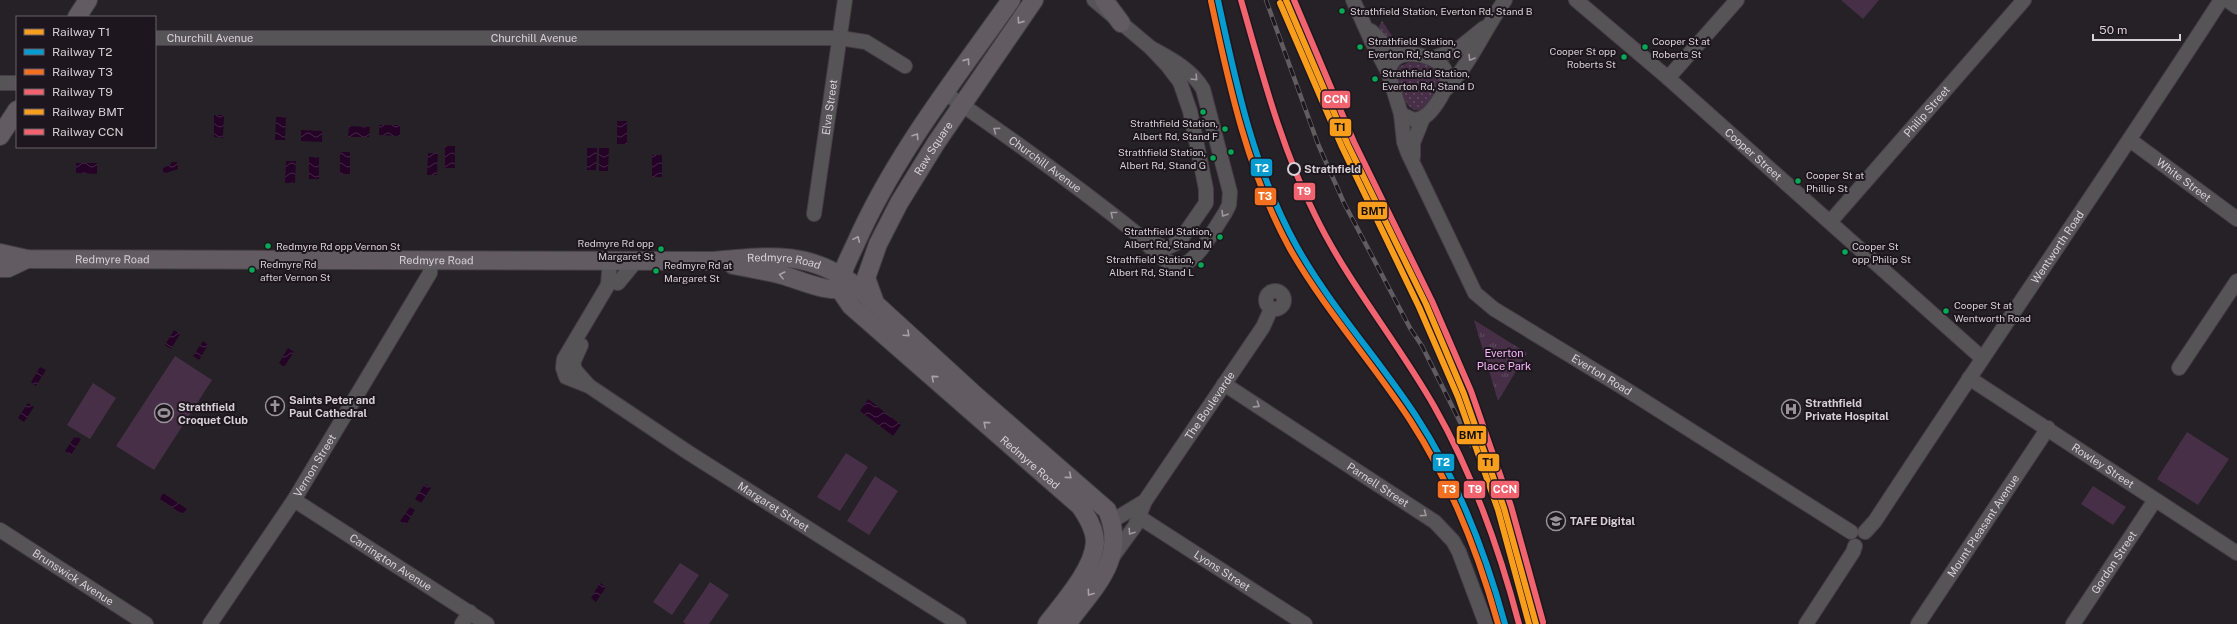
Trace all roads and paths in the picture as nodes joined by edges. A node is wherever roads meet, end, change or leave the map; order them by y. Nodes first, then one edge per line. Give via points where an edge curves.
1 (88, 0) edge
2 (845, 0) edge
3 (1011, 0) edge
4 (1034, 0) edge
5 (1094, 0) edge
6 (1104, 0) edge
7 (1353, 0) edge
8 (1505, 0) edge
9 (1576, 0) edge
10 (1737, 0) edge
11 (2024, 0) edge
12 (2221, 0) edge
13 (2227, 0) edge
14 (2237, 7) edge
15 (78, 16) edge
16 (1362, 18) junction
17 (1121, 23) junction
18 (1488, 24) junction
19 (156, 38) edge
20 (840, 38) junction
21 (1151, 48) junction
22 (1400, 55) junction
23 (1433, 58) junction
24 (905, 66) dead end
25 (1388, 72) junction
26 (1668, 78) junction
27 (0, 83) edge
28 (16, 83) edge
29 (1446, 90) junction
30 (945, 93) junction
31 (962, 105) junction
32 (16, 112) edge
33 (1401, 114) junction
34 (1423, 118) junction
35 (0, 136) edge
36 (2130, 140) junction
37 (1414, 162) junction
38 (1230, 192) junction
39 (1207, 196) junction
40 (814, 214) dead end
41 (2237, 219) edge
42 (1830, 222) junction
43 (1143, 239) junction
44 (0, 253) edge
45 (27, 259) junction
46 (430, 260) junction
47 (622, 260) junction
48 (713, 261) junction
49 (0, 268) edge
50 (2237, 281) edge
51 (851, 282) junction
52 (819, 287) junction
53 (851, 306) junction
54 (1271, 309) dead end
55 (1982, 358) junction
56 (2179, 368) dead end
57 (1969, 378) junction
58 (1224, 384) junction
59 (589, 386) junction
60 (2048, 428) junction
61 (294, 500) junction
62 (2155, 500) junction
63 (1145, 501) junction
64 (1140, 517) junction
65 (1112, 521) junction
66 (0, 530) edge
67 (1851, 532) junction
68 (1865, 532) junction
69 (1855, 546) junction
70 (2237, 553) edge
71 (1110, 560) junction
72 (1082, 575) junction
73 (466, 618) edge
74 (146, 624) edge
75 (210, 624) edge
76 (487, 624) edge
77 (959, 624) edge
78 (1048, 624) edge
79 (1067, 624) edge
80 (1305, 624) edge
81 (1486, 624) edge
82 (1806, 624) edge
83 (1918, 624) edge
84 (2073, 624) edge

1 - 15 main road
2 - 20 street, Elva Street
30 -> 3 main road, Raw Square
4 -> 31 main road, Raw Square
5 - 17 street
6 - 17 main road
7 - 16 street
8 - 18 street
9 - 26 street, Cooper Street
10 - 26 street
11 - 42 street, Philip Street
12 - 36 street, Wentworth Road
13 - 14 street
16 - 22 street via 1377,38
16 - 25 street
17 - 21 street
18 - 23 street via 1458,49
18 -> 29 street via 1468,64
19 - 20 street, Churchill Avenue
20 - 24 street, Churchill Avenue via 866,42
20 - 40 street, Elva Street
21 -> 38 street via 1181,66 1198,80 1203,89
21 - 39 street via 1174,74 1185,92
22 - 23 street via 1412,54
22 - 25 street via 1391,63
23 - 29 street via 1445,69 1448,79
25 - 33 street
26 - 42 street, Cooper Street
27 - 28 street
29 - 34 street
30 - 31 street, Churchill Avenue
51 -> 30 main road, Raw Square via 860,232 891,175
43 -> 31 street, Churchill Avenue
31 - 51 main road, Raw Square
32 - 35 main road
33 - 34 street via 1414,120
33 - 37 street, Everton Road via 1406,147
34 - 37 street via 1413,143
36 - 41 street, White Street
36 - 55 street, Wentworth Road
37 - 67 street, Everton Road via 1469,284 1483,302
38 - 39 street
38 -> 43 street via 1227,209 1191,261 1178,264 1171,262 1156,254
39 - 43 street via 1203,209 1179,242 1166,248
42 - 55 street, Cooper Street
44 - 45 main road, Redmyre Road
45 - 46 main road, Redmyre Road
45 - 49 main road, Redmyre Road via 8,268
46 - 47 main road, Redmyre Road
46 - 61 street, Vernon Street via 430,272
47 - 48 main road, Redmyre Road
47 - 59 street, Margaret Street via 618,283 574,359 575,370
47 - 59 street, Margaret Street via 570,346 563,363 563,373 566,377
48 - 51 main road, Redmyre Road via 782,256 804,259
52 -> 48 main road via 780,275
50 - 56 street
51 - 52 main road
51 - 53 main road, Redmyre Road
51 -> 65 main road, Redmyre Road via 872,296 878,308 975,396 1096,499 1107,510
52 - 53 main road
72 -> 53 main road, Redmyre Road via 1093,552 1095,541 1091,523 1080,506
54 - 58 street, The Boulevarde via 1263,327
55 - 57 street, Wentworth Road
57 - 60 street, Rowley Street
57 - 68 street, Wentworth Road via 1876,521
58 - 63 street, The Boulevarde
58 -> 81 street, Parnell Street via 1435,522 1453,541 1459,552
59 - 77 street, Margaret Street via 689,453
60 - 62 street, Rowley Street
60 - 83 street, Mount Pleasant Avenue
61 - 73 street, Carrington Avenue
61 - 75 street, Vernon Street
62 - 70 street, Rowley Street
62 - 84 street, Gordon Street
63 - 64 street, The Boulevarde
63 - 65 street, The Boulevarde
64 -> 71 street, The Boulevarde
64 - 80 street, Lyons Street
65 - 71 main road, The Boulevarde via 1115,533
65 - 72 main road via 1102,530 1095,563
66 - 74 street, Brunswick Avenue
67 - 68 street via 1858,528
67 - 69 street via 1850,540
68 - 69 street via 1866,543
69 - 82 street
71 -> 79 main road, The Boulevarde via 1102,576
72 - 78 main road
73 - 76 street, Carrington Avenue

